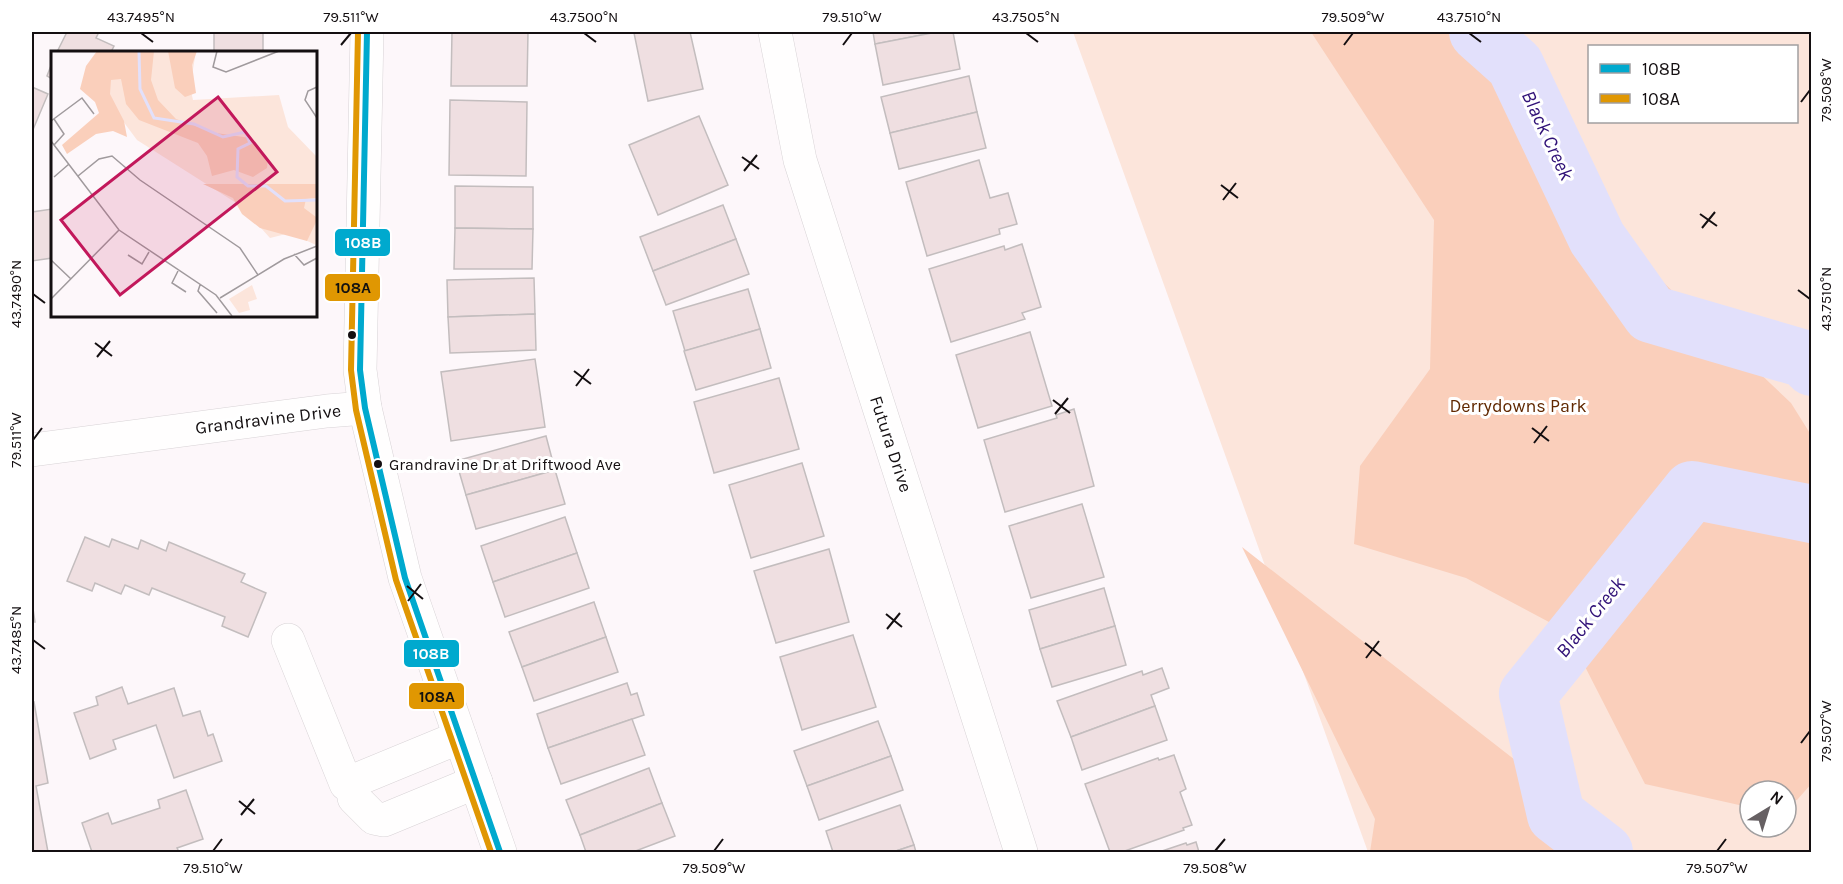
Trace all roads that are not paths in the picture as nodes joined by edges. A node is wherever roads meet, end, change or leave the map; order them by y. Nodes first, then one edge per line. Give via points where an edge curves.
1 (367, 32) edge
2 (775, 32) edge
3 (365, 408) junction
4 (32, 450) edge
5 (288, 640) dead end
6 (460, 737) junction
7 (476, 783) junction
8 (354, 798) dead end
9 (500, 852) edge
10 (1022, 852) edge

1 - 3 street via 360,370
2 - 10 street, Futura Drive via 800,160
3 - 4 street, Grandravine Drive
3 - 6 street, Grandravine Drive via 405,578
5 - 6 street via 346,784
6 - 7 street, Grandravine Drive
7 - 8 street via 384,820 374,818
7 - 9 street, Grandravine Drive

